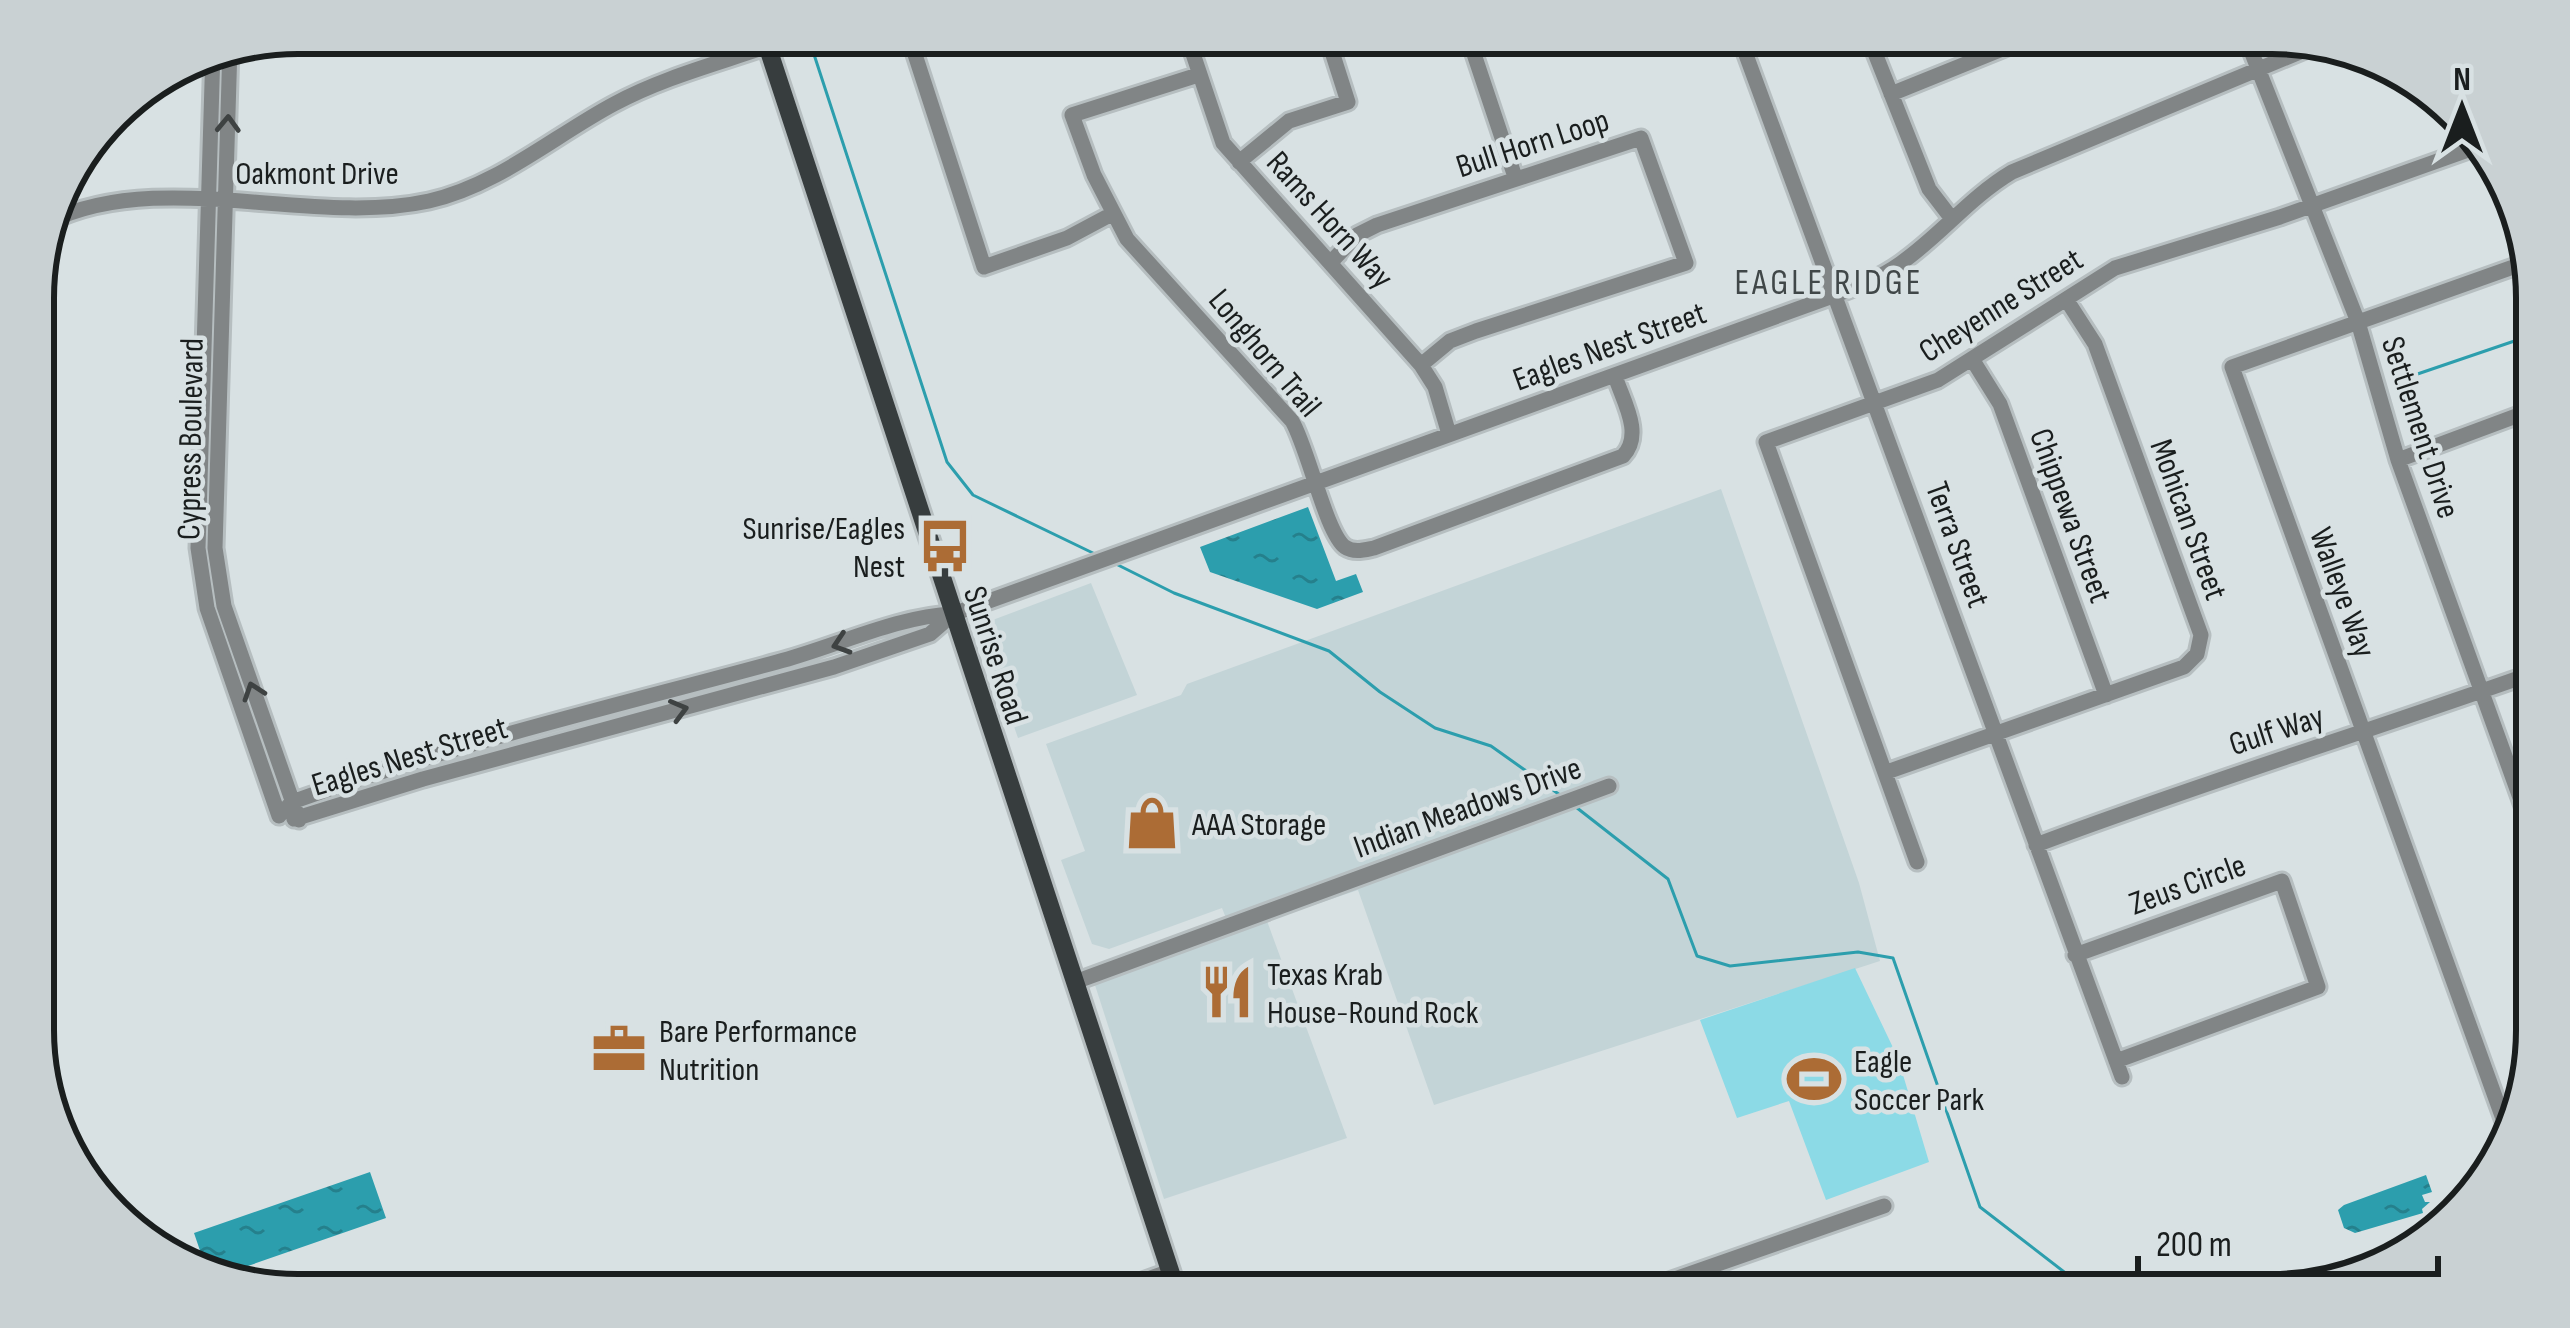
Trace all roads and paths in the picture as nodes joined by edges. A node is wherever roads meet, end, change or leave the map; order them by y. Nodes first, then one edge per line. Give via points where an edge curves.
1 (1333, 54) edge
2 (1474, 54) edge
3 (1746, 54) edge
4 (1875, 54) edge
5 (1990, 54) edge
6 (2253, 54) edge
7 (729, 55) edge
8 (770, 55) edge
9 (915, 55) edge
10 (1192, 55) edge
11 (2295, 55) edge
12 (228, 65) edge
13 (214, 70) edge
14 (2260, 72) junction
15 (1198, 75) junction
16 (1891, 94) junction
17 (1239, 162) junction
18 (2418, 168) edge
19 (1515, 177) junction
20 (217, 201) junction
21 (2312, 206) junction
22 (70, 213) edge
23 (1112, 214) junction
24 (1952, 219) junction
25 (1330, 263) junction
26 (2514, 267) edge
27 (1832, 296) junction
28 (2066, 299) junction
29 (2358, 322) junction
30 (1972, 359) junction
31 (1421, 364) junction
32 (1615, 376) junction
33 (1876, 404) junction
34 (2516, 416) edge
35 (1449, 434) junction
36 (2398, 460) junction
37 (1318, 483) junction
38 (953, 614) junction
39 (2516, 679) edge
40 (2481, 692) junction
41 (2106, 695) junction
42 (2362, 733) junction
43 (1996, 735) junction
44 (1887, 772) junction
45 (1609, 786) dead end
46 (2516, 787) edge
47 (292, 802) junction
48 (279, 816) junction
49 (299, 820) junction
50 (2036, 844) junction
51 (1917, 862) dead end
52 (2075, 955) junction
53 (1075, 982) junction
54 (2119, 1069) joint
55 (2501, 1113) edge
56 (1884, 1205) dead end
57 (1170, 1271) joint
58 (1688, 1273) edge
59 (1163, 1274) edge

1 - 17 street via 1348,102 1289,121
2 - 19 street
3 - 27 street, Terra Street
4 - 16 street
5 - 16 street
6 - 14 street, Settlement Drive
7 - 20 street, Oakmont Drive via 633,94 478,184 428,201
8 - 38 main road, Sunrise Road
9 - 23 street via 984,267
10 - 15 street, Rams Horn Way
11 - 14 street, Eagles Nest Street
20 -> 12 street, Cypress Boulevard
13 - 20 street, Cypress Boulevard
14 - 21 street, Settlement Drive
14 - 24 street, Eagles Nest Street via 2026,166
15 - 17 street, Rams Horn Way via 1223,143
15 - 23 street, Longhorn Trail via 1072,115
16 - 24 street via 1930,189
17 - 25 street, Rams Horn Way
18 - 21 street, Cheyenne Street
19 - 25 street, Bull Horn Loop via 1377,225
19 - 31 street, Bull Horn Loop via 1641,138 1686,262 1475,331
20 - 22 street, Oakmont Drive via 115,200
47 -> 20 street, Cypress Boulevard via 224,606 215,548
20 - 48 street, Cypress Boulevard via 201,579
21 - 28 street, Cheyenne Street via 2116,268
21 - 29 street, Settlement Drive
23 - 37 street, Longhorn Trail via 1280,406
24 - 27 street, Eagles Nest Street via 1891,270
25 - 31 street, Rams Horn Way
26 - 29 street, Walleye Way
27 - 32 street, Eagles Nest Street
27 - 33 street, Terra Street
28 - 30 street, Cheyenne Street
28 - 41 street, Mohican Street via 2095,344 2201,635 2192,662
29 - 36 street, Settlement Drive
29 - 42 street, Walleye Way via 2232,367
30 - 33 street, Cheyenne Street
30 - 41 street, Chippewa Street via 2000,404
31 - 35 street, Rams Horn Way
32 - 35 street, Eagles Nest Street
32 - 37 street, Longhorn Trail via 1634,440 1623,456 1374,548 1340,542
33 - 43 street, Terra Street
33 - 44 street, Cheyenne Street via 1766,442
34 - 36 street
35 - 37 street, Eagles Nest Street
36 - 40 street, Settlement Drive
37 - 38 street, Eagles Nest Street
38 -> 47 street, Eagles Nest Street via 925,615
49 -> 38 street, Eagles Nest Street via 834,667 931,634
38 - 53 main road, Sunrise Road
39 - 40 street, Gulf Way
40 - 42 street, Gulf Way
40 - 46 street, Settlement Drive
41 - 43 street, Mohican Street
42 - 50 street, Gulf Way
42 - 55 street, Walleye Way
43 - 44 street, Mohican Street
43 - 50 street, Terra Street
44 - 51 street, Cheyenne Street
45 - 53 street, Indian Meadows Drive
47 - 48 street, Eagles Nest Street
47 - 49 street, Cypress Boulevard
48 - 49 street, Eagles Nest Street
50 - 52 street, Terra Street
52 - 54 street, Terra Street
52 - 54 street, Zeus Circle via 2282,881 2318,988
53 - 57 main road, Sunrise Road
56 - 58 street
57 - 59 street

